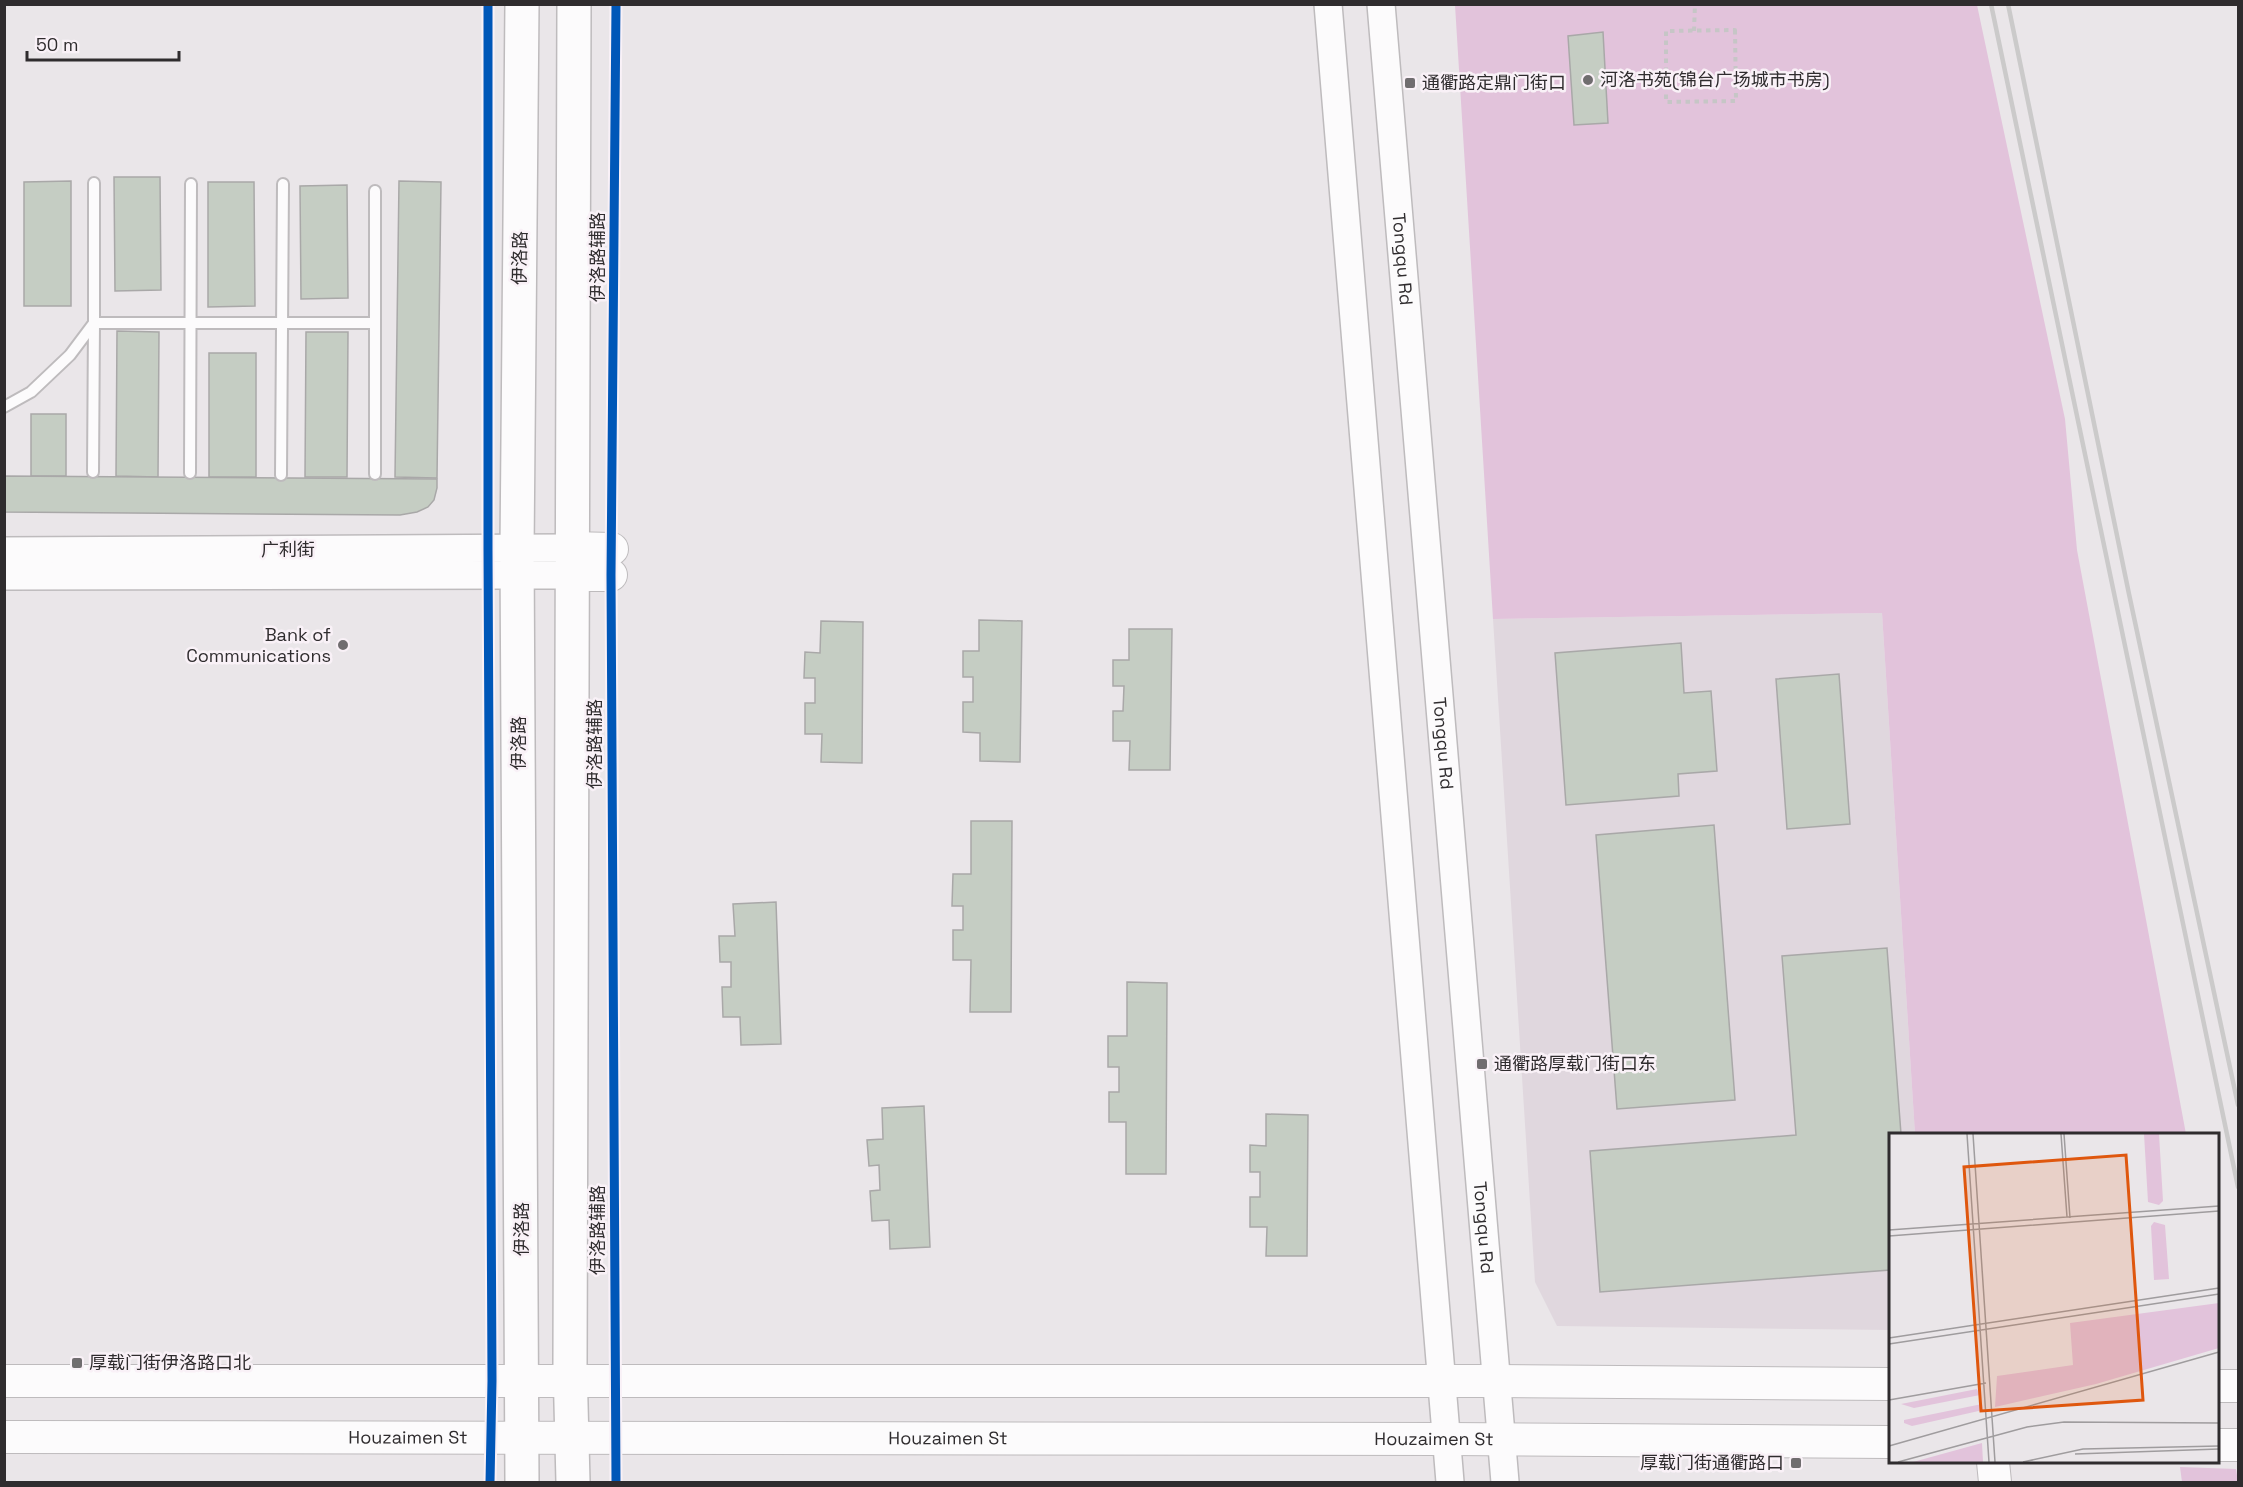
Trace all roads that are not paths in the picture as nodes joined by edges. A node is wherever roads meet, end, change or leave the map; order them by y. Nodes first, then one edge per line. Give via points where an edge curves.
1 (522, 4) edge
2 (574, 4) edge
3 (1328, 4) edge
4 (1381, 4) edge
5 (94, 183) dead end
6 (191, 184) dead end
7 (283, 184) dead end
8 (375, 191) dead end
9 (94, 323) junction
10 (190, 323) junction
11 (282, 323) junction
12 (375, 323) junction
13 (4, 407) edge
14 (93, 472) dead end
15 (189, 473) dead end
16 (375, 474) dead end
17 (281, 475) dead end
18 (4, 551) edge
19 (571, 562) junction
20 (611, 562) dead end
21 (517, 563) junction
22 (4, 576) edge
23 (4, 1381) edge
24 (523, 1381) junction
25 (570, 1381) junction
26 (1496, 1381) junction
27 (1441, 1382) junction
28 (1889, 1384) edge
29 (2219, 1386) edge
30 (2238, 1386) edge
31 (4, 1437) edge
32 (522, 1438) junction
33 (572, 1438) junction
34 (1447, 1439) junction
35 (1501, 1439) junction
36 (1889, 1442) edge
37 (2219, 1445) edge
38 (2238, 1445) edge
39 (1993, 1463) edge
40 (522, 1482) edge
41 (573, 1482) edge
42 (1450, 1482) edge
43 (1505, 1482) edge
44 (1995, 1482) edge

1 - 21 main road, 伊洛路
2 - 19 main road
3 - 27 street
4 - 26 street, Tongqu Rd
5 - 9 lane
6 - 10 lane
7 - 11 lane
8 - 12 lane
9 - 10 lane
9 - 13 lane via 70,356 31,392
9 - 14 lane
10 - 11 lane
10 - 15 lane
11 - 12 lane
11 - 17 lane
12 - 16 lane
18 - 21 street, 广利街
19 - 20 main road
19 - 21 street, 广利街
19 - 25 main road
21 - 22 street, 广利街
21 - 24 main road, 伊洛路
23 - 24 main road
24 - 25 main road
24 - 32 main road, 伊洛路
25 - 27 main road
25 - 33 main road
26 - 27 main road
26 - 28 main road
26 - 35 street, Tongqu Rd
27 - 34 street
29 - 30 main road
31 - 32 main road, Houzaimen St
32 - 33 main road, Houzaimen St
32 - 40 main road, 伊洛路
33 - 34 main road, Houzaimen St
33 - 41 main road
34 - 35 main road, Houzaimen St
34 - 42 street
35 - 36 main road, Houzaimen St
35 - 43 street, Tongqu Rd
37 - 38 main road
39 - 44 main road

